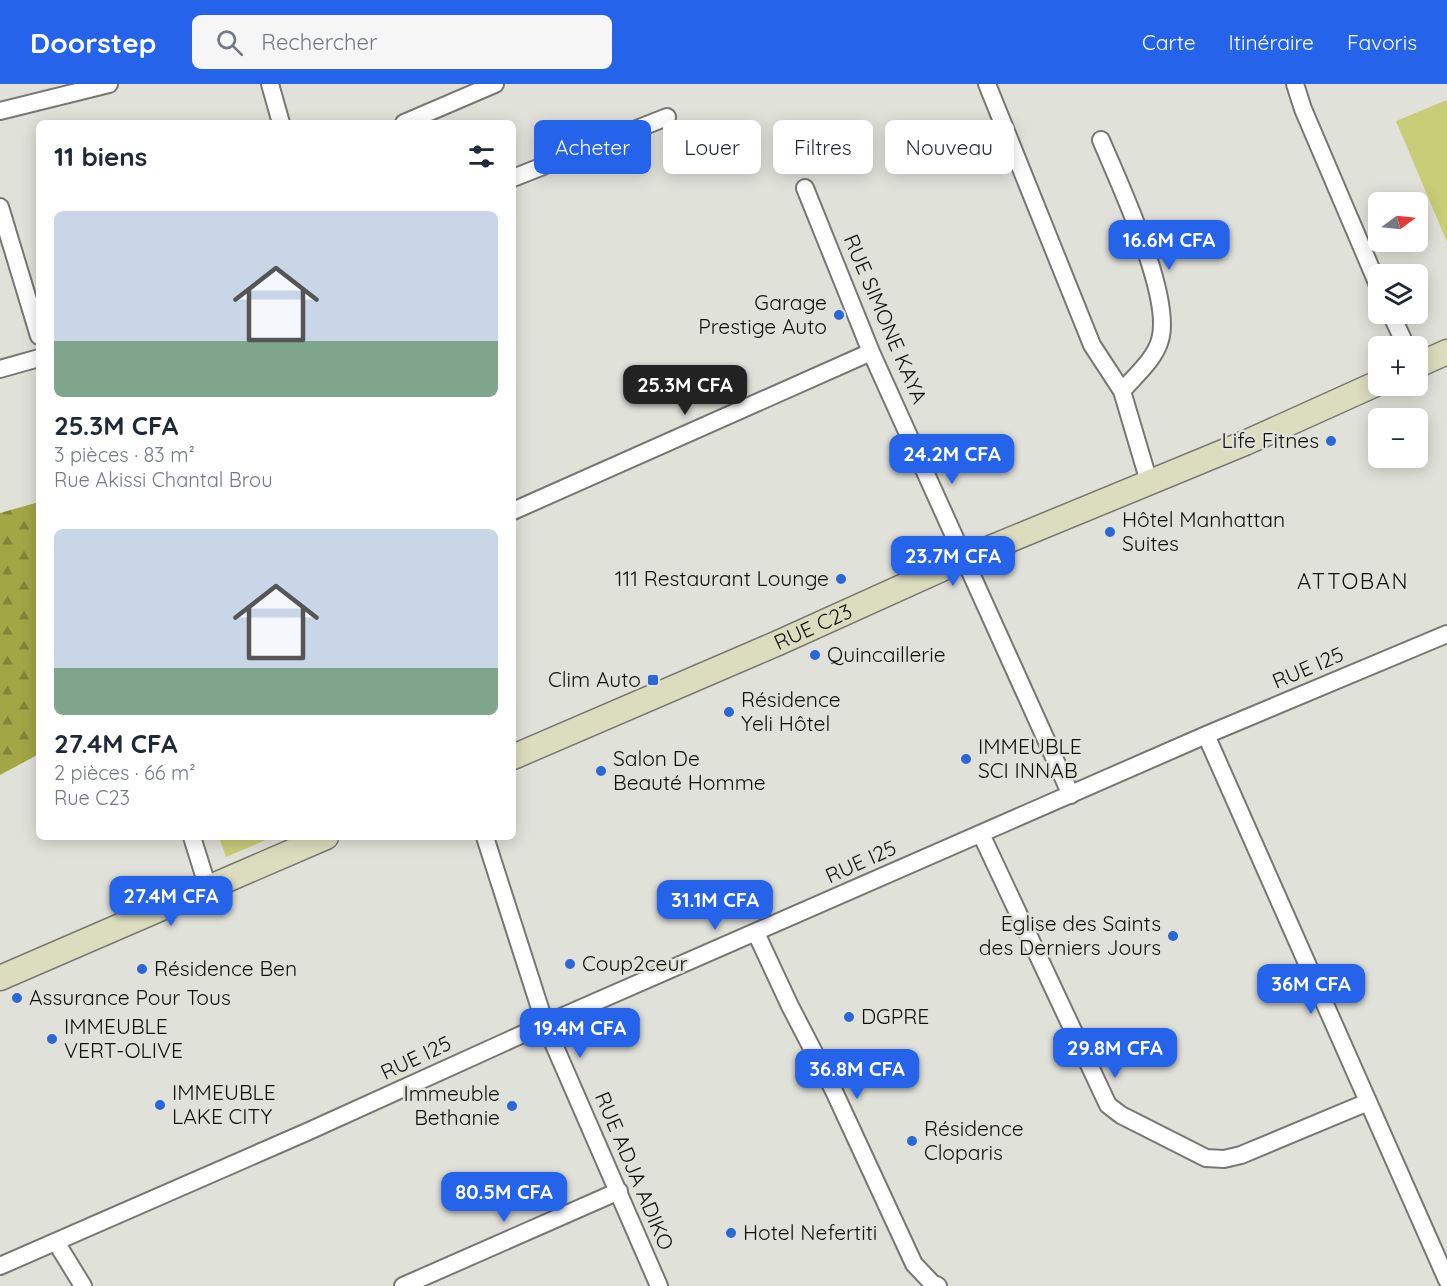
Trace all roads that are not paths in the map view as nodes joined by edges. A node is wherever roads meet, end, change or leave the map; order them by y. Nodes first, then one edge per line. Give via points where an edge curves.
1 (109, 84) edge
2 (270, 84) edge
3 (495, 84) edge
4 (987, 84) edge
5 (1294, 84) edge
6 (0, 111) edge
7 (667, 117) dead end
8 (280, 120) edge
9 (411, 120) edge
10 (1101, 140) dead end
11 (516, 177) edge
12 (806, 188) dead end
13 (0, 207) edge
14 (1369, 264) edge
15 (36, 326) edge
16 (872, 352) junction
17 (1447, 352) edge
18 (36, 359) edge
19 (1428, 361) edge
20 (0, 369) edge
21 (1368, 387) edge
22 (1122, 391) junction
23 (1149, 482) junction
24 (516, 511) edge
25 (966, 558) junction
26 (1447, 634) edge
27 (1206, 735) junction
28 (516, 756) edge
29 (1071, 795) junction
30 (981, 834) junction
31 (193, 840) edge
32 (319, 840) edge
33 (486, 840) edge
34 (208, 888) junction
35 (756, 933) junction
36 (0, 978) edge
37 (545, 1024) junction
38 (1368, 1102) junction
39 (619, 1191) junction
40 (56, 1242) junction
41 (0, 1266) edge
42 (1447, 1280) edge
43 (410, 1285) edge
44 (83, 1286) edge
45 (659, 1286) edge
46 (938, 1286) edge

1 - 6 street
2 - 8 street
3 - 9 street
4 - 22 street via 1092,345
5 - 14 street
7 - 11 street
10 - 22 street via 1146,251 1164,321 1152,356
12 - 16 street, RUE SIMONE KAYA
13 - 15 street
16 - 24 street
16 - 25 street, RUE SIMONE KAYA
17 - 19 street
18 - 20 street
21 - 23 street, RUE C23
22 - 23 street
23 - 25 street, RUE C23
25 - 28 street, RUE C23
25 - 29 street, RUE SIMONE KAYA
26 - 27 street, RUE I25
27 - 29 street, RUE I25
27 - 38 street
29 - 30 street, RUE I25
30 - 35 street, RUE I25
30 - 38 street via 1108,1105 1121,1115 1206,1158 1224,1159
31 - 34 street
32 - 34 street
33 - 37 street, RUE ADJA ADIKO
34 - 36 street
35 - 37 street, RUE I25
35 - 46 street via 914,1264
37 - 39 street, RUE ADJA ADIKO
37 - 40 street, RUE I25
38 - 42 street
39 - 43 street
39 - 45 street, RUE ADJA ADIKO
40 - 41 street, RUE I25
40 - 44 street

